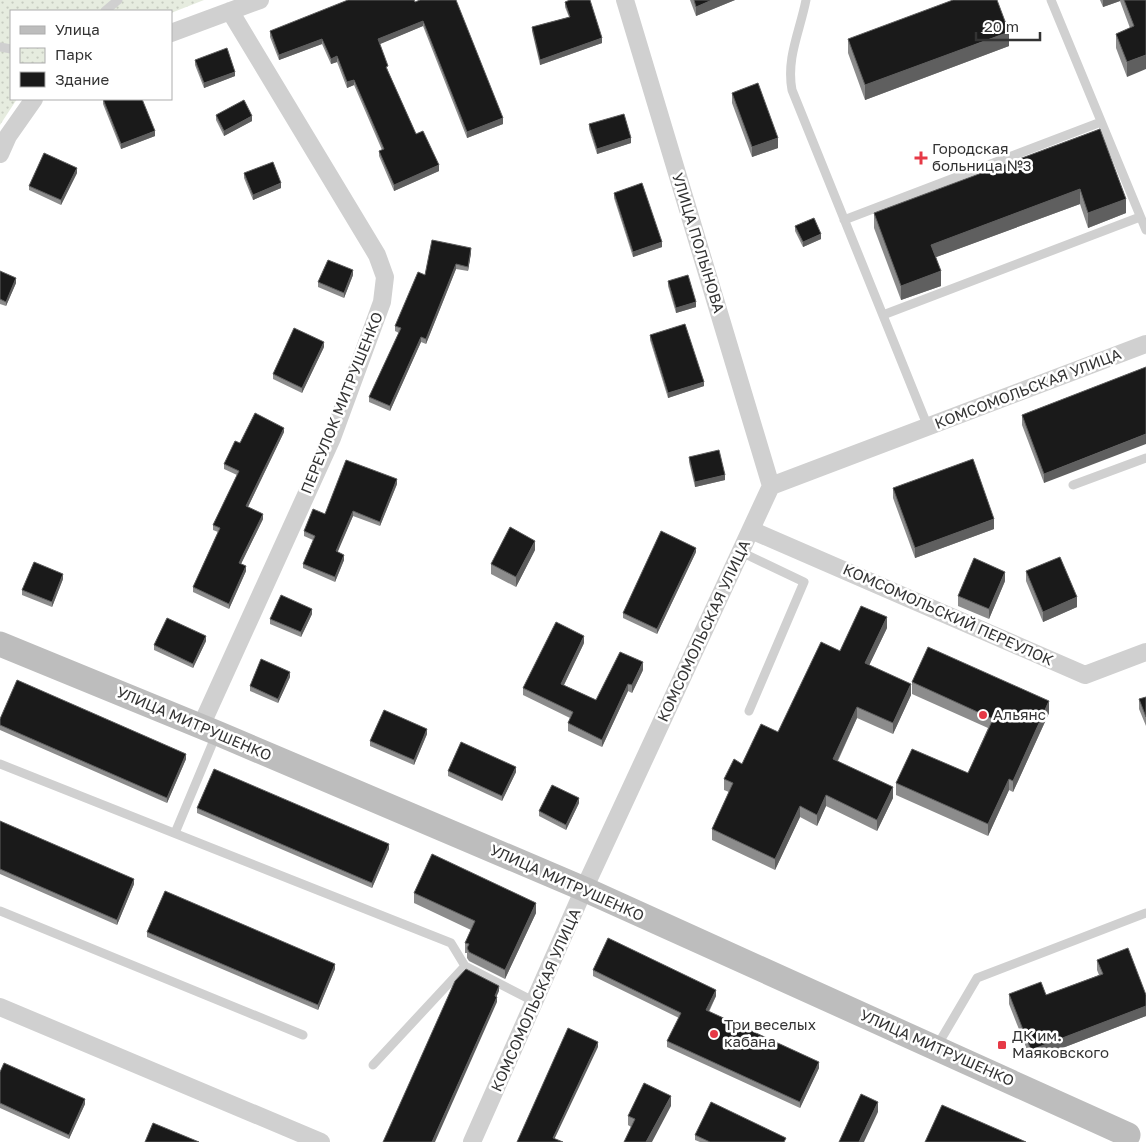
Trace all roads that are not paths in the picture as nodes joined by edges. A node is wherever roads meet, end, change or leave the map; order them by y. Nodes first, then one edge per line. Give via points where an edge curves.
1 (118, 0) edge
2 (260, 0) edge
3 (625, 0) edge
4 (806, 0) edge
5 (1051, 0) edge
6 (227, 5) edge
7 (106, 10) edge
8 (172, 32) edge
9 (33, 100) edge
10 (1101, 122) junction
11 (0, 154) edge
12 (1140, 217) junction
13 (844, 220) junction
14 (1146, 230) edge
15 (883, 315) junction
16 (1146, 344) edge
17 (928, 427) junction
18 (1146, 458) edge
19 (1072, 485) dead end
20 (771, 486) junction
21 (751, 530) junction
22 (741, 552) junction
23 (0, 644) edge
24 (1146, 652) edge
25 (749, 711) dead end
26 (209, 730) junction
27 (0, 764) edge
28 (175, 833) junction
29 (584, 889) junction
30 (0, 911) edge
31 (1146, 913) edge
32 (464, 966) junction
33 (534, 1002) junction
34 (0, 1007) edge
35 (303, 1035) dead end
36 (936, 1048) junction
37 (373, 1065) dead end
38 (1133, 1133) edge
39 (321, 1142) edge
40 (472, 1142) edge

1 - 7 lane
2 - 6 street
3 - 20 street, УЛИЦА ПОЛЫНОВА
4 - 13 lane via 791,52 789,75 792,90
5 - 10 lane
6 - 8 street
6 - 26 street, ПЕРЕУЛОК МИТРУШЕНКО via 377,255 385,277 382,302 332,438
9 - 11 street via 8,136
10 - 12 lane
10 - 13 lane
12 - 14 lane
12 - 15 lane
13 - 15 lane
15 - 17 lane
16 - 17 street, КОМСОМОЛЬСКАЯ УЛИЦА
17 - 20 street, КОМСОМОЛЬСКАЯ УЛИЦА
18 - 19 lane
20 - 21 street, КОМСОМОЛЬСКАЯ УЛИЦА
21 - 22 street, КОМСОМОЛЬСКАЯ УЛИЦА
21 - 24 street, КОМСОМОЛЬСКИЙ ПЕРЕУЛОК via 1086,675
22 - 25 lane via 804,582
22 - 29 street, КОМСОМОЛЬСКАЯ УЛИЦА
23 - 26 street, УЛИЦА МИТРУШЕНКО
26 - 28 lane
26 - 29 street, УЛИЦА МИТРУШЕНКО
27 - 28 lane
28 - 32 lane via 451,943
29 - 33 street, КОМСОМОЛЬСКАЯ УЛИЦА
29 - 36 street, УЛИЦА МИТРУШЕНКО
30 - 35 lane
31 - 36 lane via 977,978
32 - 33 lane
32 - 37 lane
33 - 40 street, КОМСОМОЛЬСКАЯ УЛИЦА
34 - 39 street
36 - 38 street, УЛИЦА МИТРУШЕНКО

